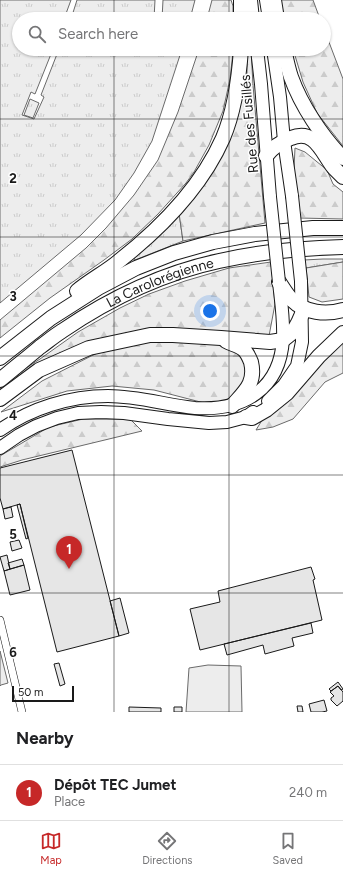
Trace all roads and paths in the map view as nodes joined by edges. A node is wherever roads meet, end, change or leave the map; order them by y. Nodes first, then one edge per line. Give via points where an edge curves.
1 (241, 0) edge
2 (251, 0) edge
3 (266, 0) edge
4 (274, 0) edge
5 (241, 12) edge
6 (252, 12) edge
7 (267, 12) edge
8 (276, 12) edge
9 (239, 56) edge
10 (258, 56) edge
11 (274, 56) edge
12 (286, 56) edge
13 (284, 141) junction
14 (266, 156) junction
15 (343, 158) edge
16 (343, 177) edge
17 (343, 228) edge
18 (343, 247) edge
19 (279, 282) junction
20 (302, 310) junction
21 (343, 310) edge
22 (51, 318) junction
23 (343, 332) edge
24 (220, 338) junction
25 (283, 340) junction
26 (0, 358) edge
27 (0, 380) edge
28 (0, 399) edge
29 (232, 406) junction
30 (246, 417) junction
31 (0, 430) edge
32 (0, 448) edge
33 (0, 620) edge
34 (22, 712) edge

1 - 5 highway
2 - 6 highway
3 - 7 highway
4 - 8 highway
9 - 22 highway via 237,84 223,138 192,190 149,236 119,262 79,290
10 - 14 highway, Rue des Fusillés
11 - 13 highway
12 - 15 highway via 290,76 316,125
13 - 14 highway via 273,147
13 - 16 highway via 301,135 312,139
13 - 20 highway, bridge via 292,196
14 - 19 highway, Rue des Fusillés, bridge
17 - 22 highway, La Carolorégienne via 313,228 255,234 174,253 136,268 98,288
18 - 27 highway, La Carolorégienne via 257,254 181,271 108,303 61,331
19 - 20 highway
19 - 25 highway, Rue des Fusillés via 284,325
20 - 21 highway
20 - 25 highway via 293,332
20 - 30 highway via 302,342 297,366 271,399
22 - 26 highway, La Carolorégienne
23 - 30 highway via 287,393 266,410 252,418
24 - 25 highway via 270,342
24 - 28 highway via 150,335 89,348 39,370
24 - 29 highway via 238,346 250,358 251,380 247,389
25 - 29 highway, Rue des Fusillés via 282,354 271,380 260,391
29 - 31 highway, Rue des Fusillés via 194,408 130,397 82,398 43,408
30 - 32 highway via 209,423 124,413 78,413 36,426
33 - 34 street

